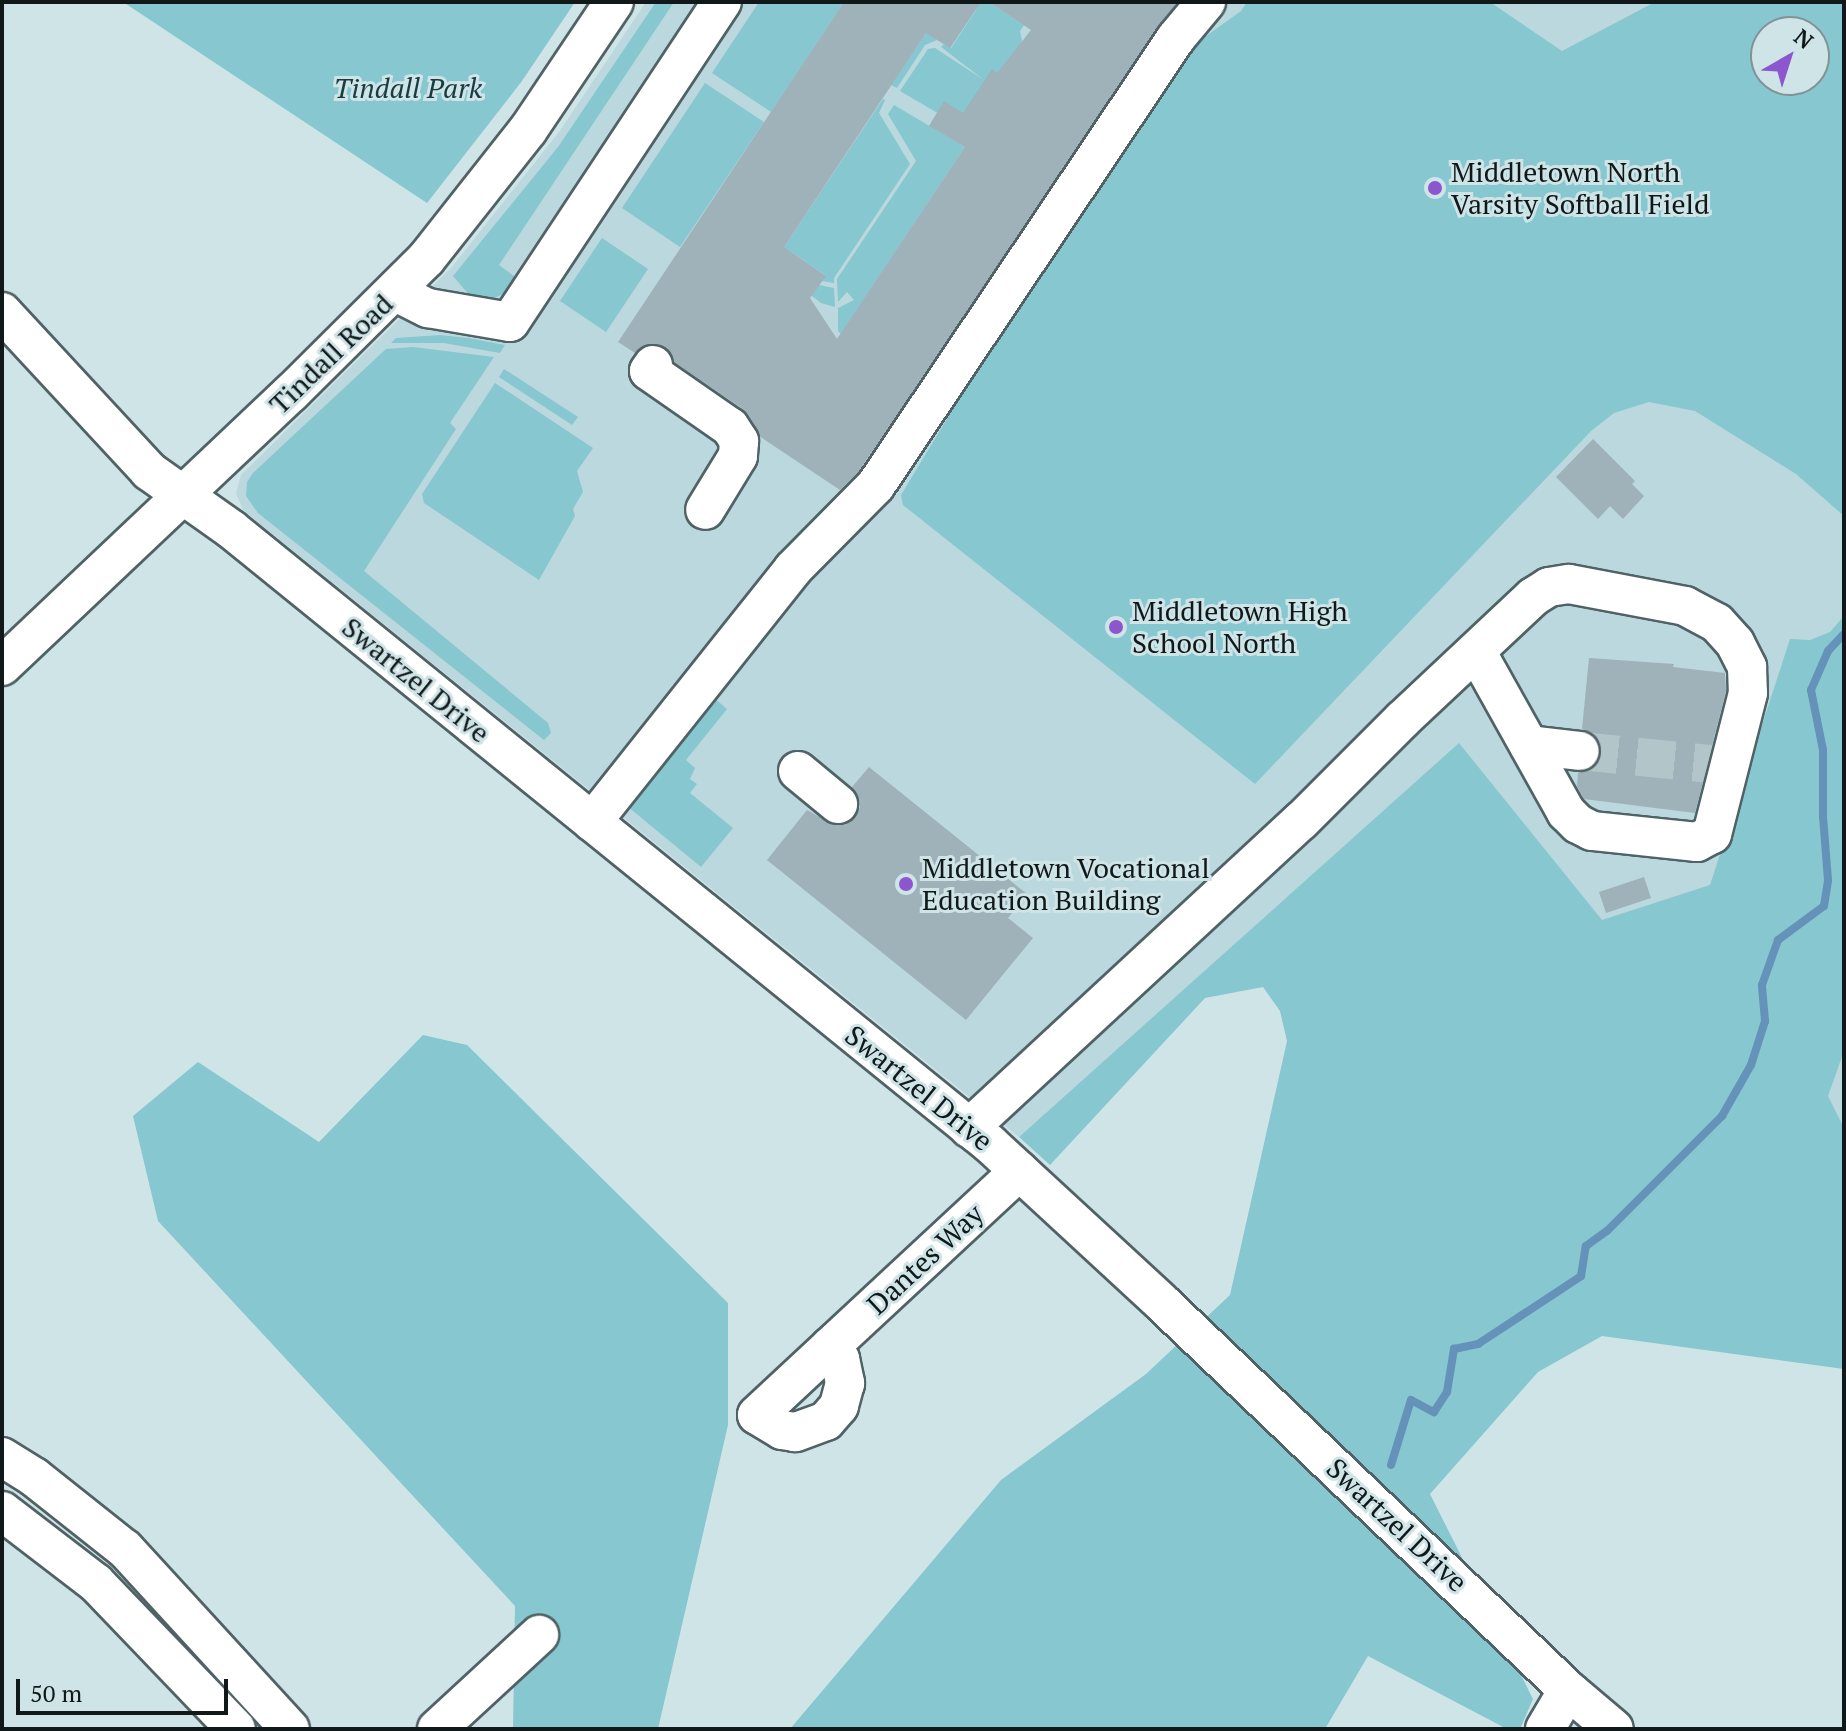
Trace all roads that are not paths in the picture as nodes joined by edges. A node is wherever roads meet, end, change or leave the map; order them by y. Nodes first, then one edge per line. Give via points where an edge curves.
1 (614, 2) edge
2 (722, 2) edge
3 (1206, 2) edge
4 (396, 292) junction
5 (2, 312) edge
6 (653, 365) dead end
7 (183, 495) junction
8 (705, 510) dead end
9 (1476, 651) junction
10 (2, 666) edge
11 (1529, 745) junction
12 (1580, 751) tunnel mouth
13 (798, 771) dead end
14 (838, 804) dead end
15 (592, 822) junction
16 (969, 1128) junction
17 (1019, 1171) junction
18 (831, 1346) dead end
19 (2, 1457) edge
20 (2, 1511) edge
21 (82, 1513) junction
22 (54, 1549) junction
23 (204, 1633) junction
24 (539, 1635) dead end
25 (175, 1664) junction
26 (1568, 1690) junction
27 (236, 1729) edge
28 (290, 1729) edge
29 (437, 1729) edge
30 (1545, 1729) edge
31 (1614, 1729) edge

1 - 4 street, Tindall Road via 486,187
2 - 4 street via 510,322 428,308
3 - 15 street via 1176,38 876,485 793,569
4 - 7 street, Tindall Road
5 - 7 street, Swartzel Drive via 149,471
6 - 8 street via 649,371 730,427 739,441 738,456
7 - 10 street, Tindall Road
7 - 15 street, Swartzel Drive
9 - 11 street
9 - 11 street via 1540,591 1558,584 1702,613 1727,633 1747,667 1748,693 1720,765 1714,829 1697,842 1585,828 1566,812
9 - 16 street
11 - 12 street
13 - 14 street
15 - 16 street, Swartzel Drive
16 - 17 street, Swartzel Drive
17 - 18 street, Dantes Way
17 - 26 street, Swartzel Drive
19 - 21 street
20 - 22 street
21 - 22 street
21 - 23 street via 125,1549
22 - 25 street via 96,1583
23 - 25 street
23 - 28 street
24 - 29 street
25 - 27 street
26 - 30 street
26 - 31 street, Swartzel Drive

